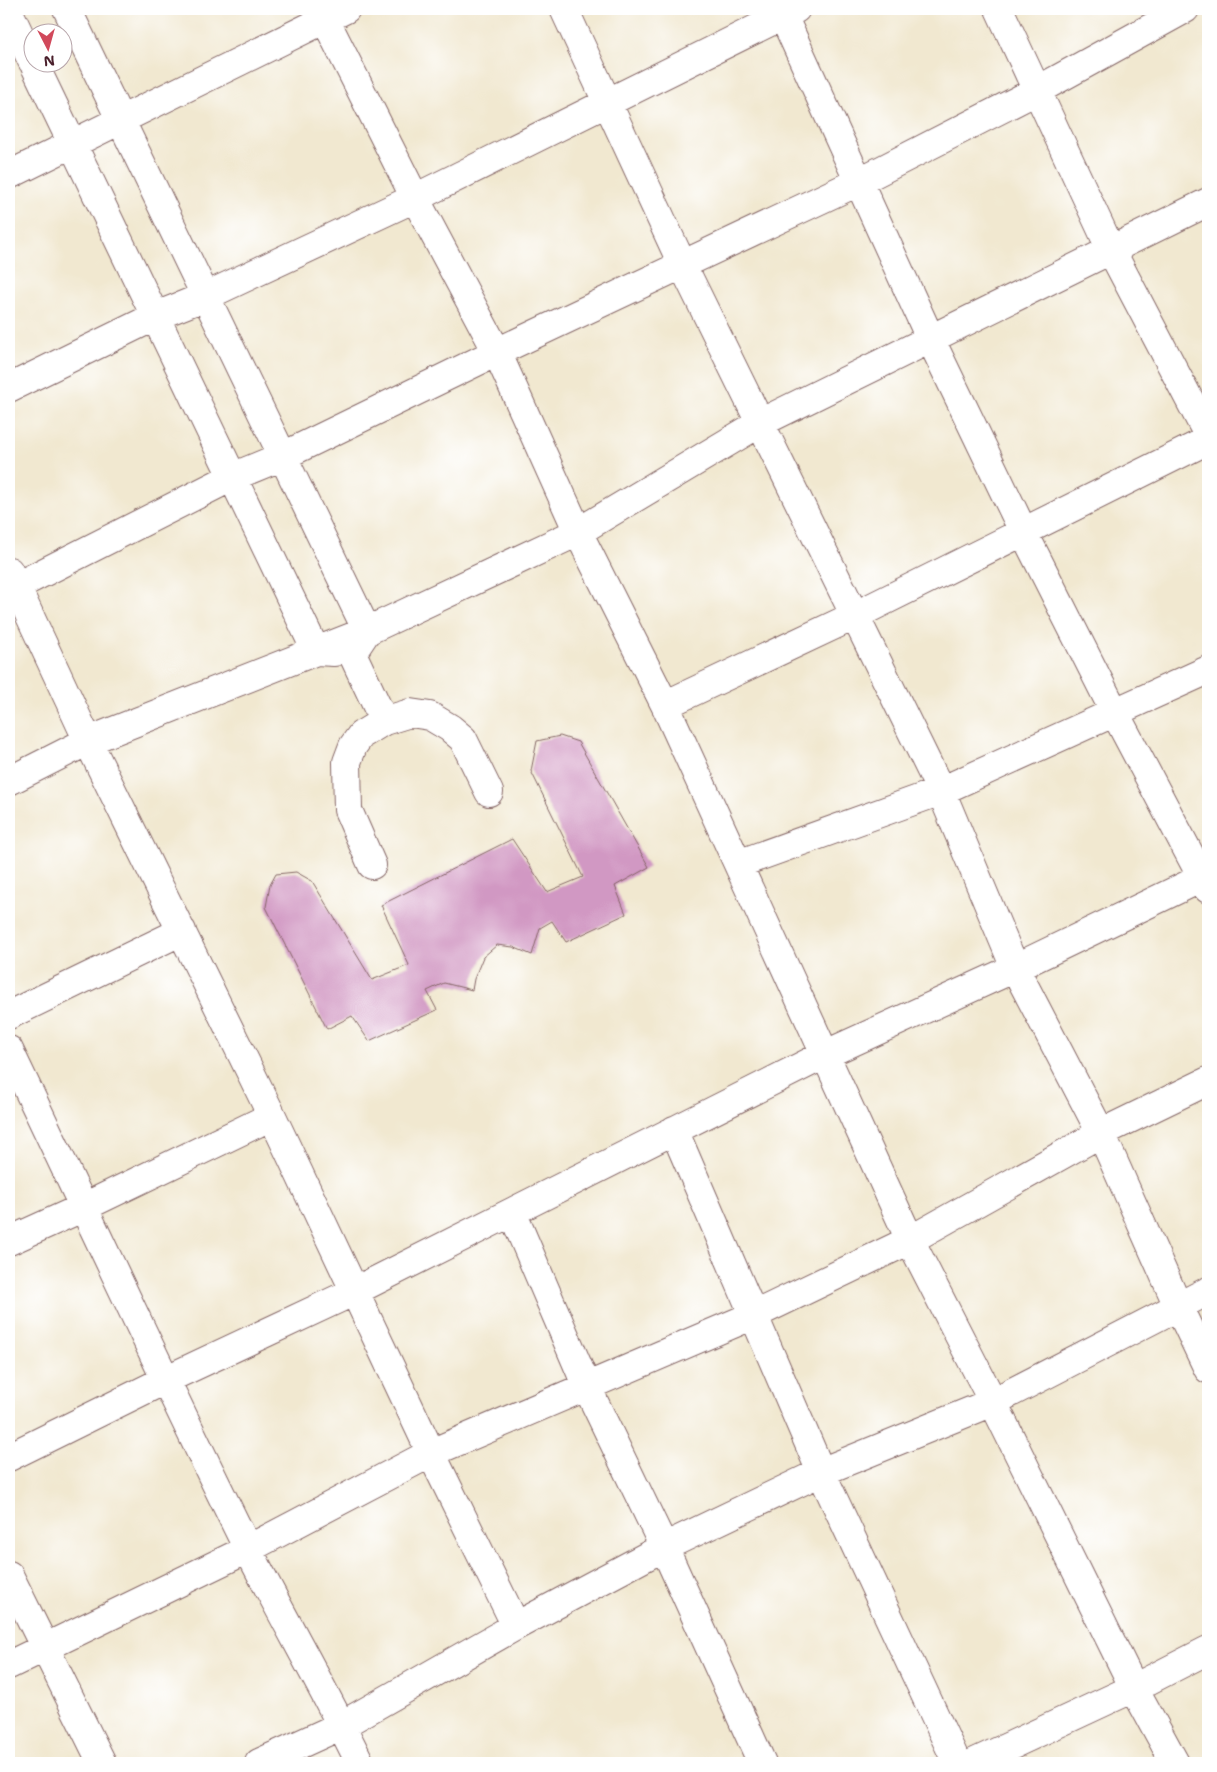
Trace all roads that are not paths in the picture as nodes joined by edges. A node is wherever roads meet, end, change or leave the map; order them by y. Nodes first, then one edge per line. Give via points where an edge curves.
1 (67, 9) edge
2 (564, 9) edge
3 (1000, 9) edge
4 (1185, 9) edge
5 (786, 11) edge
6 (9, 12) edge
7 (330, 12) edge
8 (22, 39) edge
9 (38, 72) edge
10 (1038, 90) junction
11 (609, 103) junction
12 (121, 121) junction
13 (72, 143) junction
14 (9, 175) edge
15 (860, 181) junction
16 (415, 198) junction
17 (1208, 202) edge
18 (1111, 250) junction
19 (684, 266) junction
20 (206, 296) junction
21 (156, 316) junction
22 (930, 338) junction
23 (497, 352) junction
24 (9, 388) edge
25 (760, 423) junction
26 (1208, 436) edge
27 (1208, 440) edge
28 (283, 456) junction
29 (232, 477) junction
30 (1023, 531) junction
31 (578, 532) junction
32 (11, 582) edge
33 (856, 615) junction
34 (367, 631) junction
35 (316, 651) junction
36 (352, 653) junction
37 (1208, 670) edge
38 (665, 704) junction
39 (1115, 713) junction
40 (384, 721) junction
41 (88, 741) junction
42 (9, 781) edge
43 (941, 791) junction
44 (489, 792) dead end
45 (738, 864) junction
46 (372, 865) dead end
47 (1207, 880) edge
48 (182, 931) junction
49 (1015, 968) junction
50 (9, 1014) edge
51 (9, 1050) edge
52 (824, 1056) junction
53 (1208, 1080) edge
54 (272, 1116) junction
55 (674, 1130) junction
56 (1101, 1133) junction
57 (84, 1207) junction
58 (512, 1212) junction
59 (910, 1240) junction
60 (9, 1241) edge
61 (355, 1291) junction
62 (1208, 1291) edge
63 (1178, 1306) junction
64 (754, 1315) junction
65 (1208, 1369) edge
66 (165, 1380) junction
67 (587, 1387) junction
68 (992, 1402) junction
69 (431, 1453) junction
70 (9, 1457) edge
71 (821, 1472) junction
72 (664, 1547) junction
73 (248, 1549) junction
74 (9, 1575) edge
75 (516, 1626) junction
76 (44, 1648) junction
77 (1208, 1650) edge
78 (9, 1665) edge
79 (1134, 1688) junction
80 (342, 1725) junction
81 (102, 1763) edge
82 (259, 1763) edge
83 (360, 1763) edge
84 (762, 1763) edge
85 (957, 1763) edge
86 (973, 1763) edge
87 (1175, 1763) edge

1 - 12 street
2 - 11 street
3 - 10 street
4 - 10 street
5 - 11 street
5 - 15 street
6 - 8 street
7 - 12 street
7 - 16 street
9 - 13 street
10 - 15 street
10 - 18 street
11 - 16 street
11 - 19 street
12 - 13 street
12 - 20 street
13 - 14 street
13 - 21 street
15 - 19 street
15 - 22 street
16 - 20 street
16 - 23 street
17 - 18 street
18 - 22 street
18 - 26 street
19 - 23 street
19 - 25 street
20 - 21 street
20 - 28 street
21 - 24 street
21 - 29 street
22 - 25 street
22 - 30 street
23 - 28 street
23 - 31 street
25 - 31 street
25 - 33 street
27 - 30 street
28 - 29 street
28 - 34 street
29 - 32 street
29 - 35 street
30 - 33 street
30 - 39 street
31 - 34 street
31 - 38 street
32 - 41 street
33 - 38 street
33 - 43 street
34 - 35 street
34 - 36 street
35 - 36 street
35 - 41 street
36 - 40 street
37 - 39 street
38 - 45 street
39 - 43 street
39 - 47 street
40 - 44 street via 410,713 430,716 450,728 463,739
40 - 46 street via 361,736 347,762 348,810
41 - 42 street
41 - 48 street
43 - 45 street
43 - 49 street
45 - 52 street
47 - 49 street
48 - 50 street
48 - 54 street
49 - 52 street
49 - 56 street
51 - 57 street
52 - 55 street
52 - 59 street
53 - 56 street
54 - 57 street
54 - 61 street
55 - 58 street
55 - 64 street
56 - 59 street
56 - 63 street
57 - 60 street
57 - 66 street
58 - 61 street
58 - 67 street
59 - 64 street
59 - 68 street
61 - 66 street
61 - 69 street
62 - 63 street
63 - 65 street
63 - 68 street
64 - 67 street
64 - 71 street
66 - 70 street
66 - 73 street
67 - 69 street
67 - 72 street
68 - 71 street
68 - 79 street
69 - 73 street
69 - 75 street
71 - 72 street
71 - 85 street
72 - 75 street
72 - 84 street
73 - 76 street
73 - 80 street
74 - 76 street
75 - 80 street
76 - 78 street
76 - 81 street
77 - 79 street
79 - 86 street
79 - 87 street
80 - 82 street
80 - 83 street

